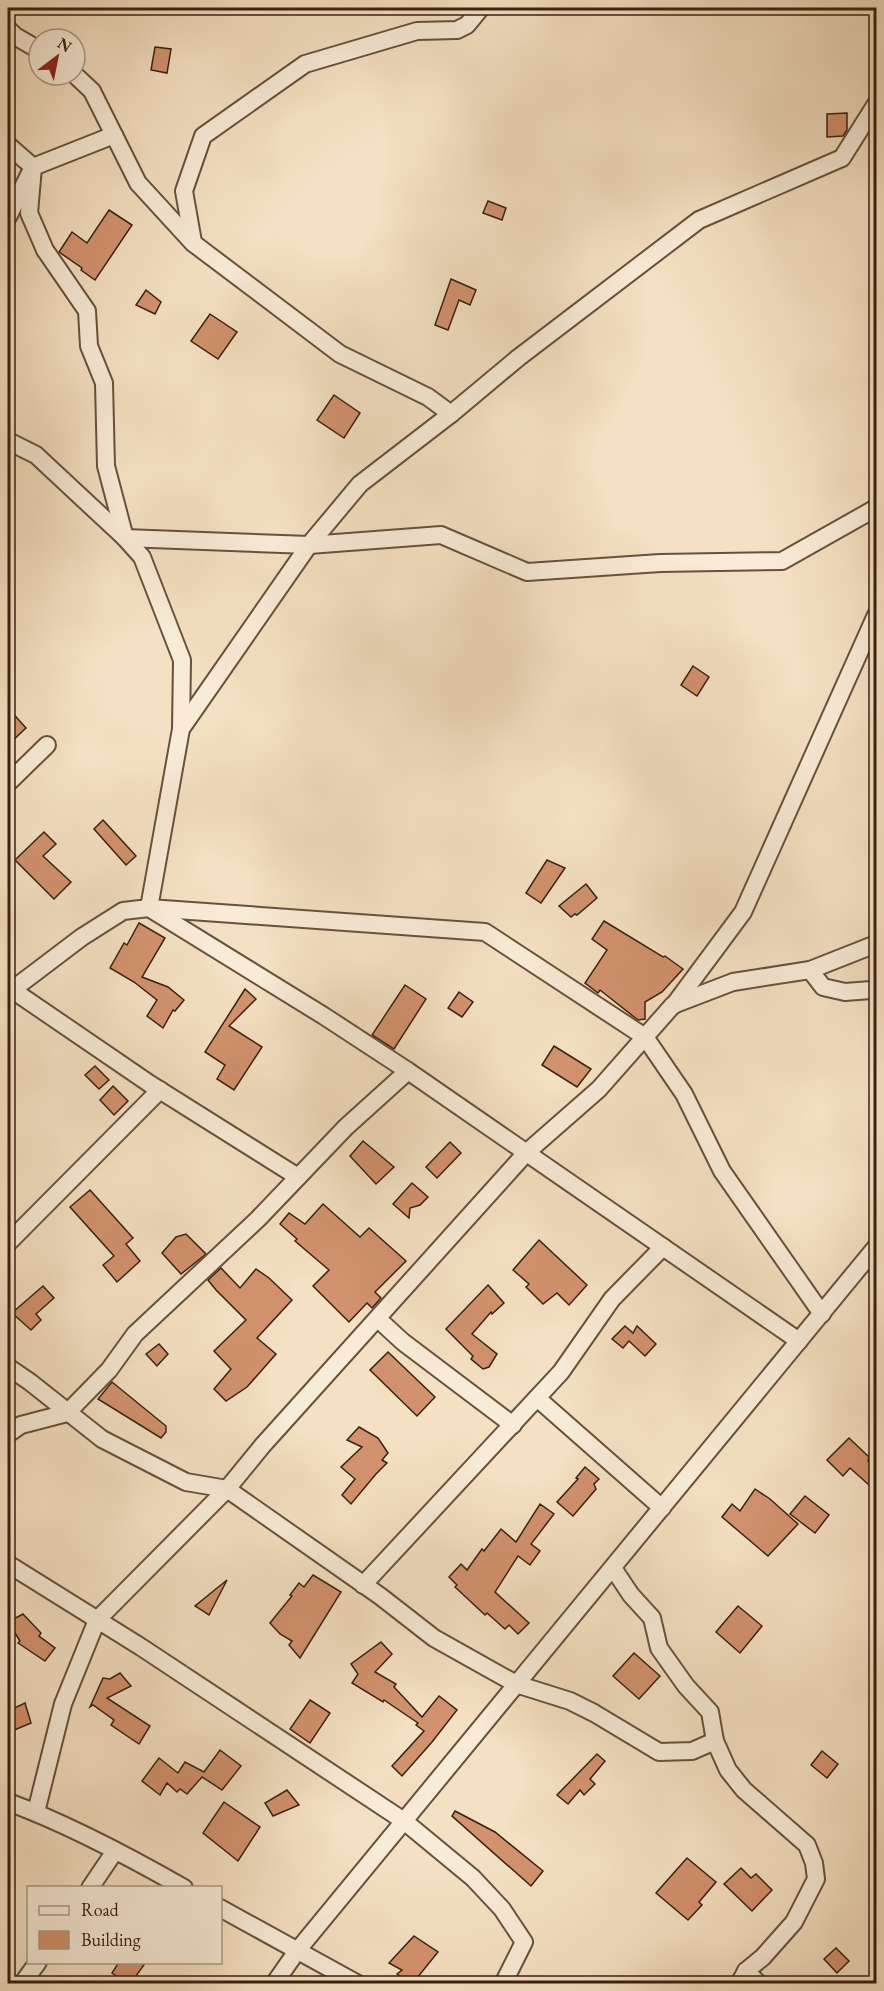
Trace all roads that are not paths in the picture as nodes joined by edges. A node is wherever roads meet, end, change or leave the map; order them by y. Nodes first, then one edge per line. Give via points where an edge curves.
1 (481, 8) edge
2 (8, 28) edge
3 (27, 43) edge
4 (87, 86) edge
5 (876, 104) edge
6 (114, 135) junction
7 (8, 145) edge
8 (33, 167) junction
9 (8, 217) edge
10 (193, 243) junction
11 (451, 414) junction
12 (8, 441) edge
13 (876, 508) edge
14 (125, 538) junction
15 (309, 545) junction
16 (876, 615) edge
17 (181, 729) junction
18 (47, 745) dead end
19 (8, 783) edge
20 (149, 908) junction
21 (876, 944) edge
22 (810, 970) junction
23 (9, 990) edge
24 (876, 992) edge
25 (673, 1005) junction
26 (645, 1037) junction
27 (408, 1071) junction
28 (160, 1090) junction
29 (526, 1153) junction
30 (298, 1178) junction
31 (8, 1243) edge
32 (663, 1247) junction
33 (876, 1247) edge
34 (822, 1314) junction
35 (378, 1319) junction
36 (799, 1341) junction
37 (8, 1367) edge
38 (537, 1398) junction
39 (67, 1413) junction
40 (513, 1425) junction
41 (8, 1434) edge
42 (227, 1489) junction
43 (662, 1508) junction
44 (8, 1564) edge
45 (613, 1568) junction
46 (363, 1584) junction
47 (98, 1620) junction
48 (516, 1684) junction
49 (715, 1742) junction
50 (8, 1802) edge
51 (36, 1812) junction
52 (404, 1821) junction
53 (115, 1851) junction
54 (91, 1886) edge
55 (182, 1886) edge
56 (222, 1909) edge
57 (297, 1951) junction
58 (36, 1964) edge
59 (743, 1977) edge
60 (341, 1979) edge
61 (22, 1983) edge
62 (274, 1983) edge
63 (358, 1983) edge
64 (502, 1983) edge
65 (759, 1983) edge

1 - 10 street via 467,25 457,30 417,31 305,64 203,136 184,191
2 - 3 street
4 - 6 street
5 - 11 street via 842,158 699,220
6 - 8 street
6 - 10 street via 138,183
7 - 8 street
8 - 9 street
8 - 14 street via 29,213 45,250 87,311 89,346 104,383 105,466
10 - 11 street via 340,354 428,397
11 - 15 street via 360,484
12 - 14 street via 36,455
13 - 15 street via 782,561 660,563 527,572 441,535
14 - 15 street
14 - 17 street via 142,557 182,660
15 - 17 street
16 - 25 street via 743,912
17 - 20 street
18 - 19 street
20 - 23 street via 123,911
20 - 26 street via 484,932
20 - 27 street
21 - 22 street
22 - 24 street via 823,987
22 - 25 street via 733,982
23 - 28 street
25 - 26 street
26 - 29 street via 599,1089
26 - 34 street via 684,1094 722,1171
27 - 29 street
27 - 30 street via 346,1127
28 - 30 street
28 - 31 street
29 - 32 street
29 - 35 street
30 - 39 street via 135,1334 109,1370
32 - 36 street
32 - 38 street via 612,1299 561,1372
33 - 34 street
34 - 36 street
35 - 40 street
35 - 42 street
36 - 43 street
37 - 39 street
38 - 40 street
38 - 43 street
39 - 41 street via 21,1425
39 - 42 street via 102,1439 186,1482
40 - 46 street
42 - 46 street
42 - 47 street
43 - 45 street
44 - 47 street
45 - 48 street
45 - 49 street via 652,1618 659,1648 710,1712
46 - 48 street via 434,1638
47 - 51 street via 63,1704
47 - 52 street
48 - 49 street via 570,1701 658,1752 692,1751
48 - 52 street
49 - 59 street via 728,1770 744,1790 807,1845 814,1863 816,1880 794,1922
50 - 51 street
51 - 53 street
52 - 57 street
52 - 64 street via 474,1878 524,1942
53 - 54 street
53 - 55 street
56 - 57 street
57 - 60 street
57 - 62 street
58 - 61 street
59 - 65 street
60 - 63 street

